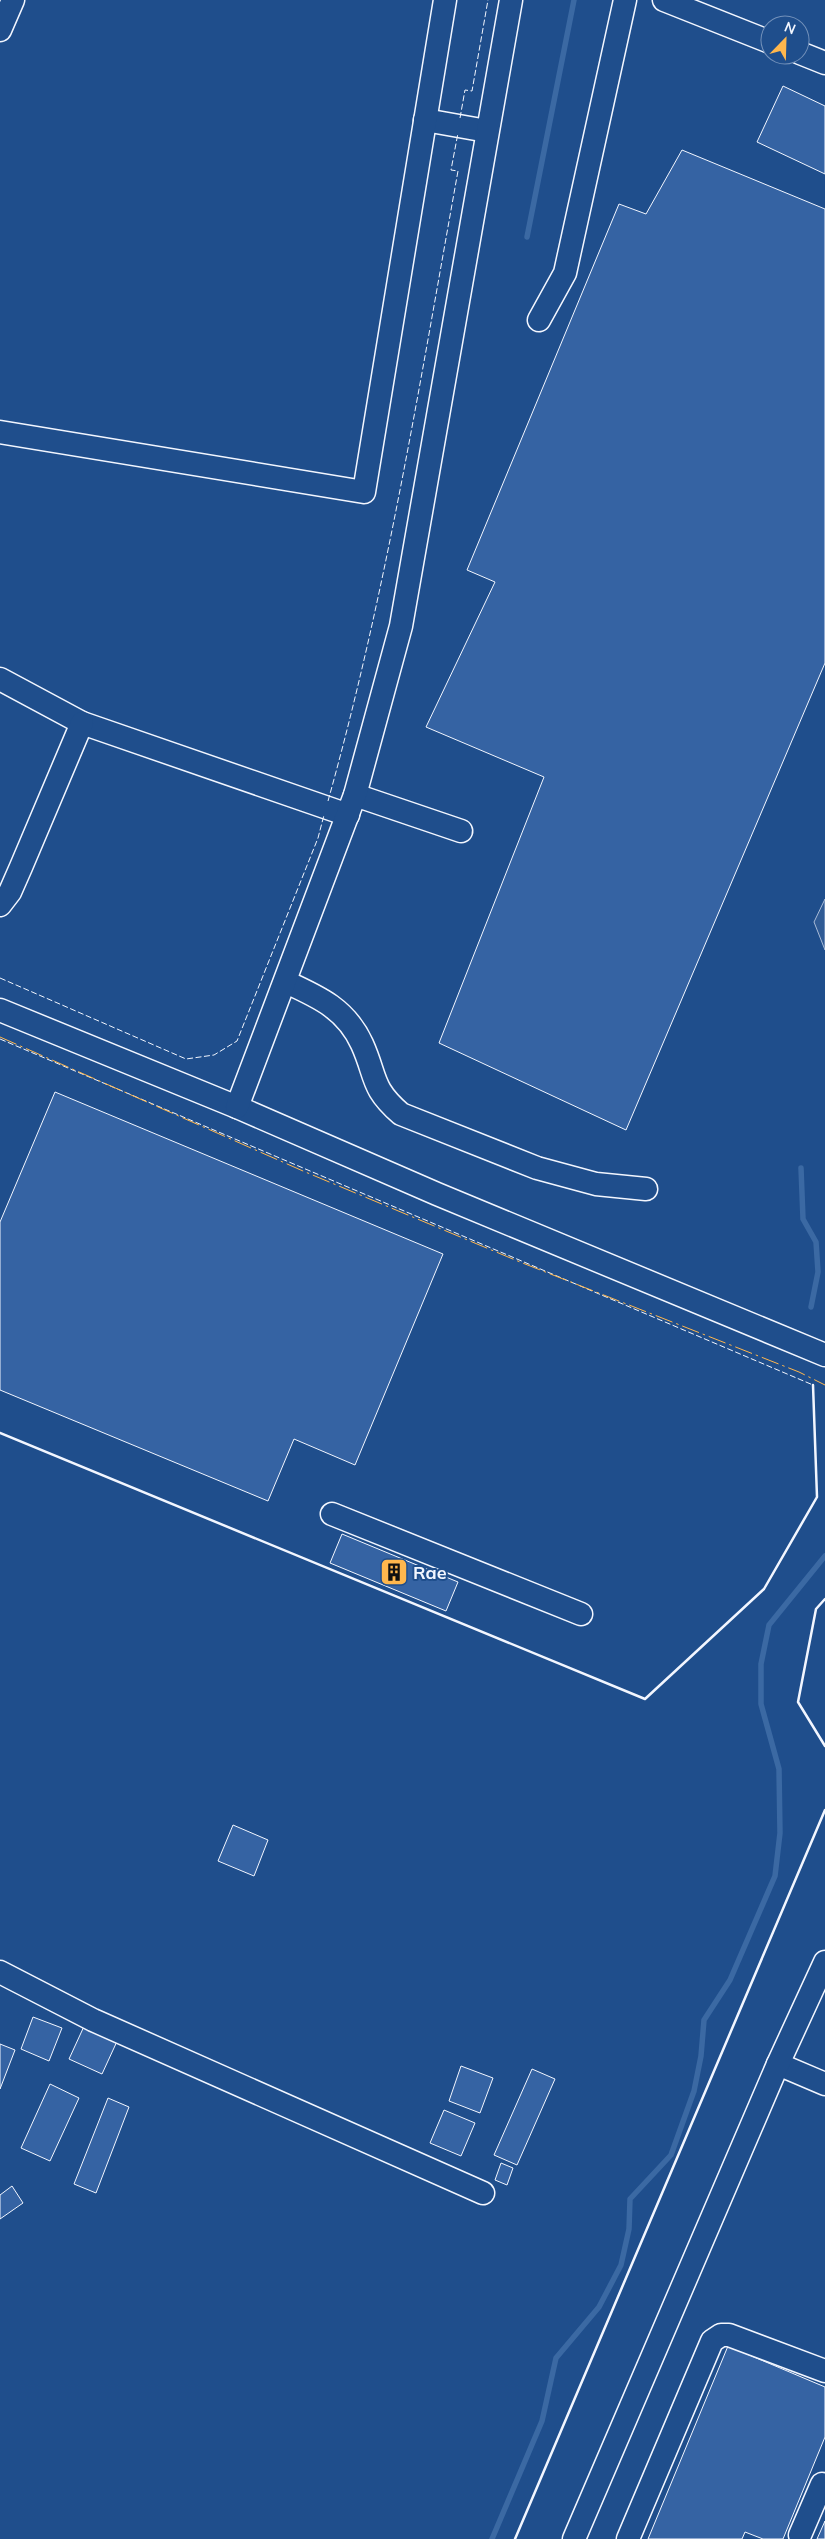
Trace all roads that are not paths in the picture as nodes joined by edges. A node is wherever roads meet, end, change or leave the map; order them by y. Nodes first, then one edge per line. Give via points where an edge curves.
1 (14, 0) edge
2 (445, 0) edge
3 (511, 0) edge
4 (625, 0) edge
5 (664, 0) edge
6 (0, 30) edge
7 (760, 38) edge
8 (810, 57) edge
9 (825, 63) edge
10 (425, 120) junction
11 (487, 131) junction
12 (539, 320) dead end
13 (0, 432) edge
14 (0, 679) edge
15 (82, 723) junction
16 (351, 805) junction
17 (461, 830) dead end
18 (0, 905) edge
19 (286, 982) junction
20 (0, 1010) edge
21 (237, 1107) junction
22 (646, 1189) dead end
23 (825, 1355) edge
24 (332, 1514) dead end
25 (582, 1614) dead end
26 (825, 1962) edge
27 (0, 1972) edge
28 (778, 2064) junction
29 (825, 2084) edge
30 (483, 2193) dead end
31 (825, 2371) edge
32 (822, 2484) dead end
33 (800, 2535) dead end
34 (574, 2539) edge
35 (628, 2539) edge

1 - 6 street
2 - 10 street
3 - 11 street
4 - 12 street via 566,273
5 - 7 street
8 - 9 street
10 - 11 street
10 - 13 street via 364,492
11 - 16 street via 401,626
14 - 15 street
15 - 16 street
15 - 18 street via 10,892
16 - 17 street
16 - 19 street
19 - 21 street
19 - 22 street via 324,1000 348,1022 362,1044 375,1084 385,1100 400,1114 537,1168 596,1184
20 - 21 street
21 - 23 street
24 - 25 street
26 - 28 street
27 - 30 street via 93,2020
28 - 29 street
28 - 34 street
31 - 35 street via 729,2335 712,2341
32 - 33 street

